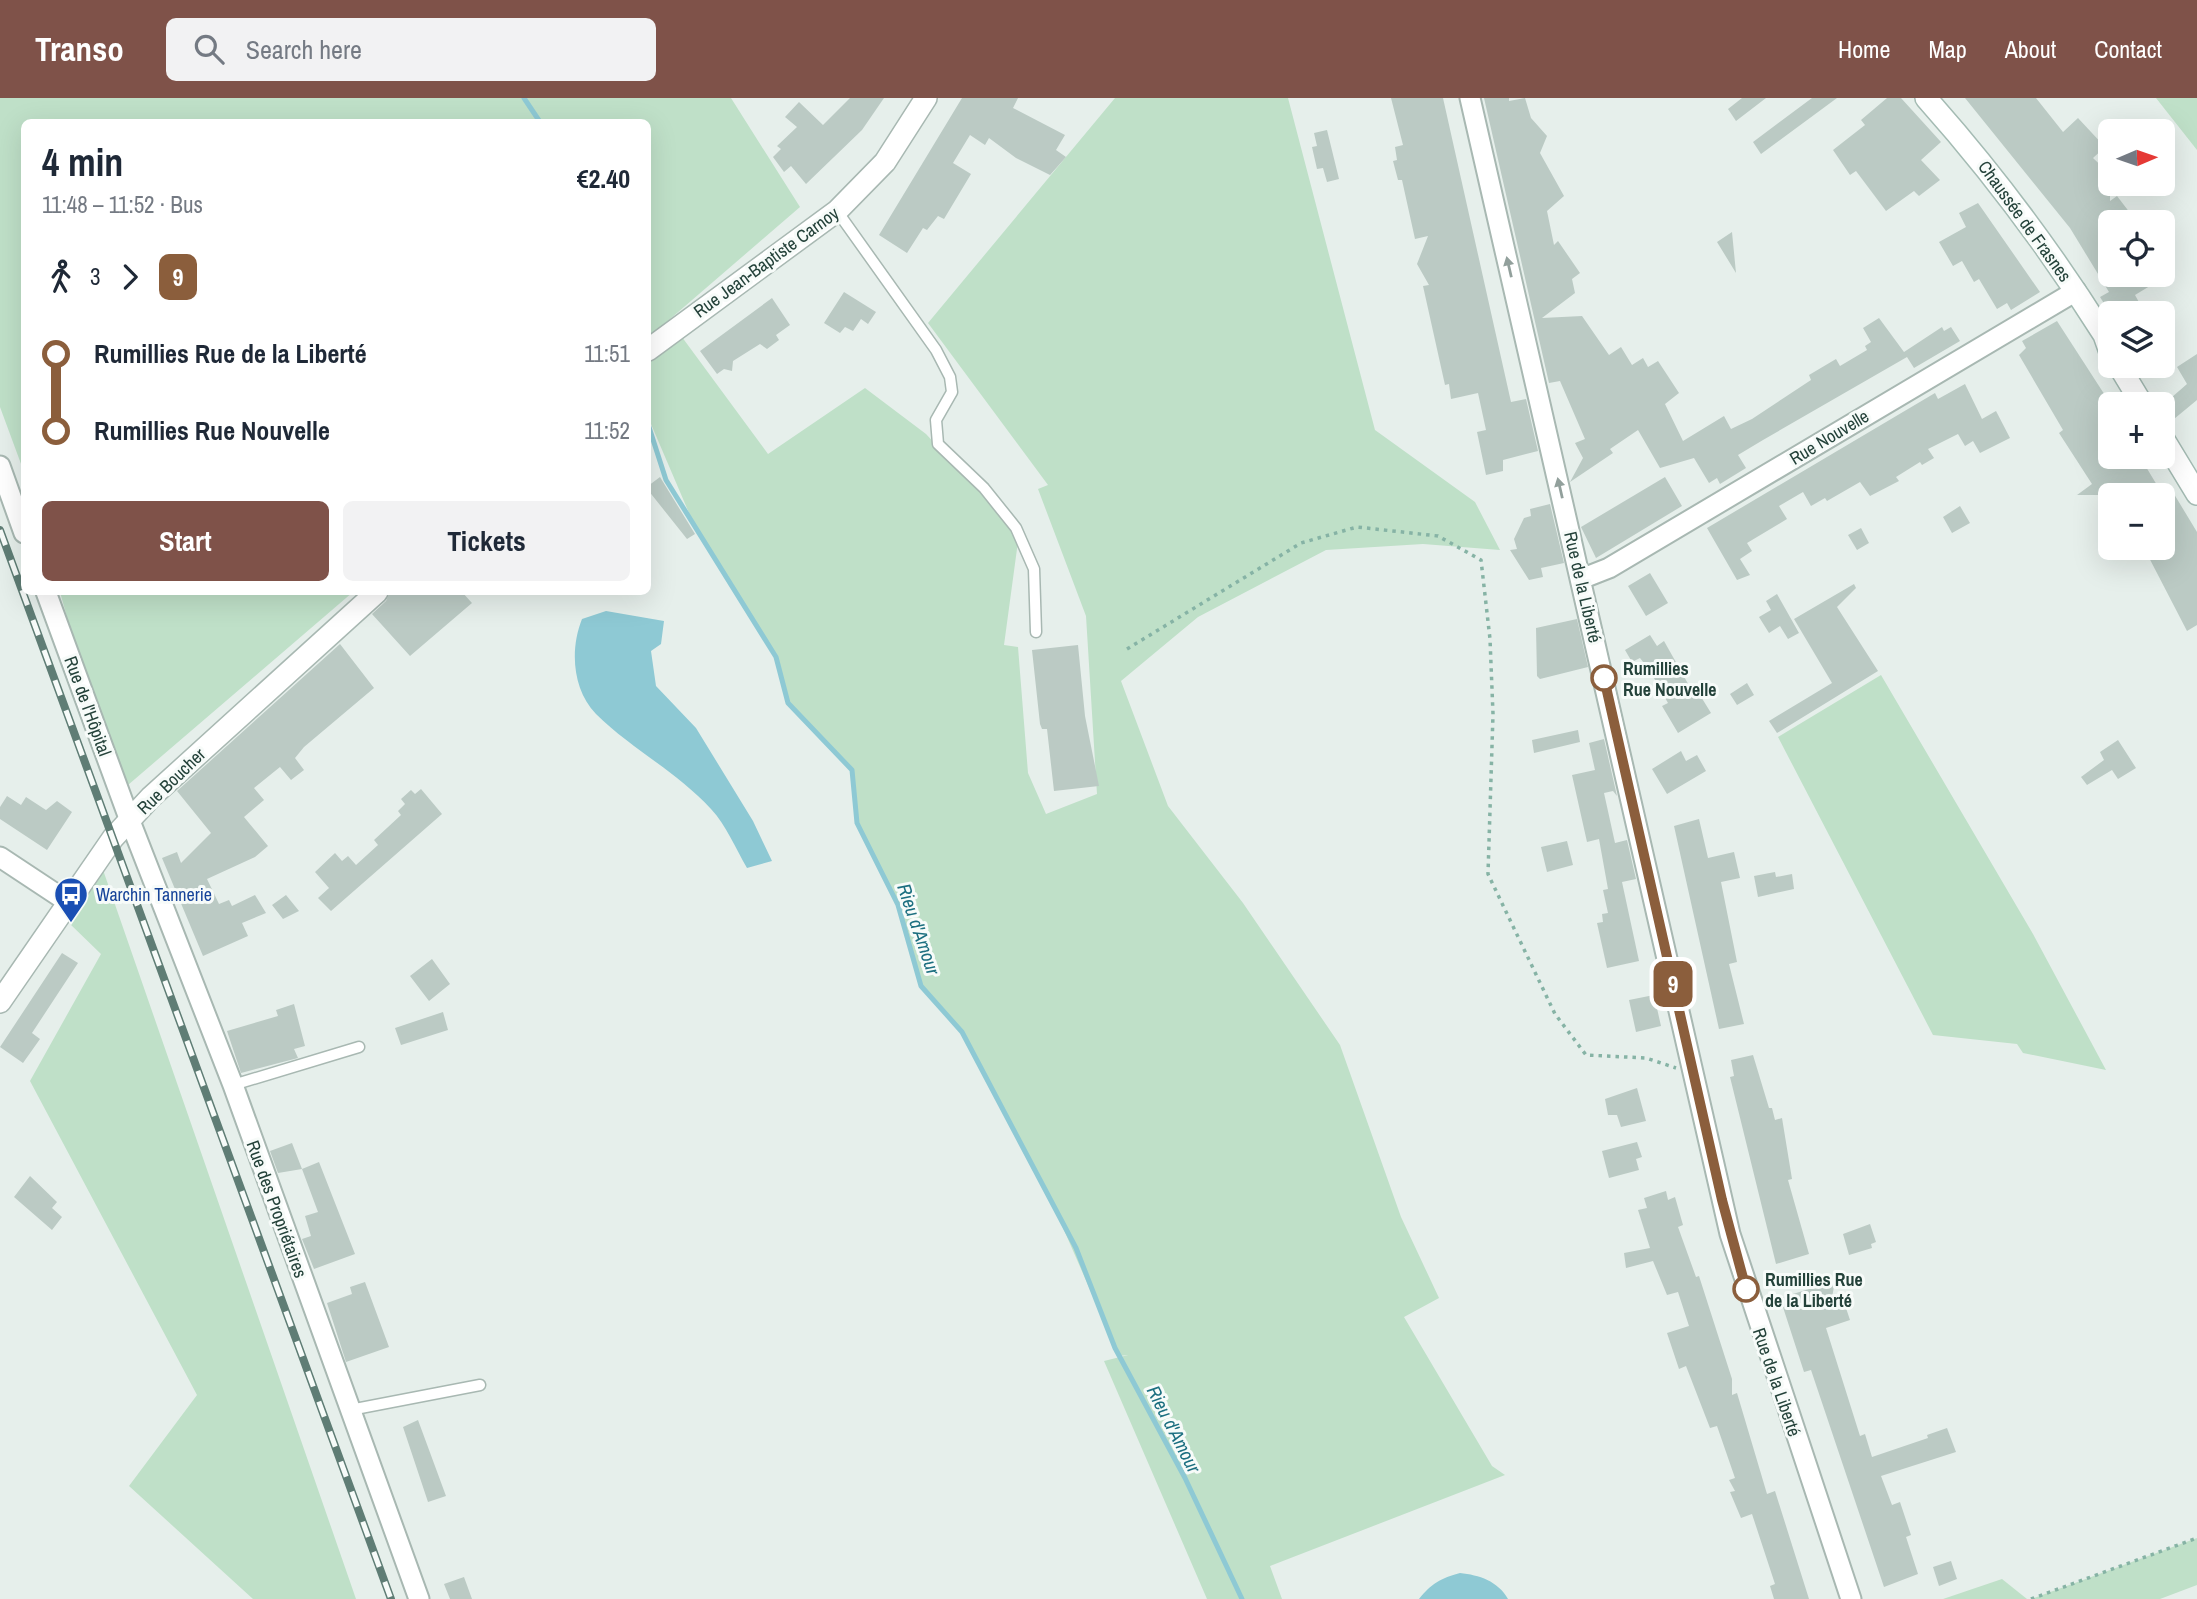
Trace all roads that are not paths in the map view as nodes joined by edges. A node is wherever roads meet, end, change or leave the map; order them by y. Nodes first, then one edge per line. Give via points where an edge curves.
1 (926, 98) edge
2 (1470, 98) edge
3 (1926, 98) edge
4 (837, 211) junction
5 (2076, 291) junction
6 (2098, 326) edge
7 (651, 348) edge
8 (2175, 458) edge
9 (0, 466) edge
10 (2197, 494) edge
11 (21, 525) edge
12 (1581, 579) junction
13 (47, 595) edge
14 (374, 595) edge
15 (1036, 632) dead end
16 (130, 821) junction
17 (0, 858) edge
18 (68, 902) junction
19 (0, 1002) edge
20 (359, 1047) dead end
21 (233, 1086) junction
22 (480, 1385) dead end
23 (349, 1410) junction
24 (419, 1599) edge
25 (1851, 1599) edge

1 - 4 street, Rue Jean-Baptiste Carnoy via 885,162
12 -> 2 street, Rue de la Liberté
3 - 5 street, Chaussée de Frasnes via 1990,171
4 - 7 street, Rue Jean-Baptiste Carnoy
4 - 15 lane via 936,350 950,377 952,392 936,420 938,444 984,488 1016,528 1034,569
5 - 6 street, Chaussée de Frasnes
5 - 12 street, Rue Nouvelle via 1609,568
8 - 10 street
9 - 11 street
12 - 25 street, Rue de la Liberté via 1722,1200 1747,1290
13 - 16 street, Rue de l'Hôpital
14 - 16 street, Rue Boucher
16 - 18 street, Rue Boucher via 105,847
16 - 21 street, Rue des Propriétaires
17 - 18 street
18 - 19 street, Rue Boucher
20 - 21 lane
21 - 23 street, Rue des Propriétaires
22 - 23 lane
23 - 24 street, Rue des Propriétaires

